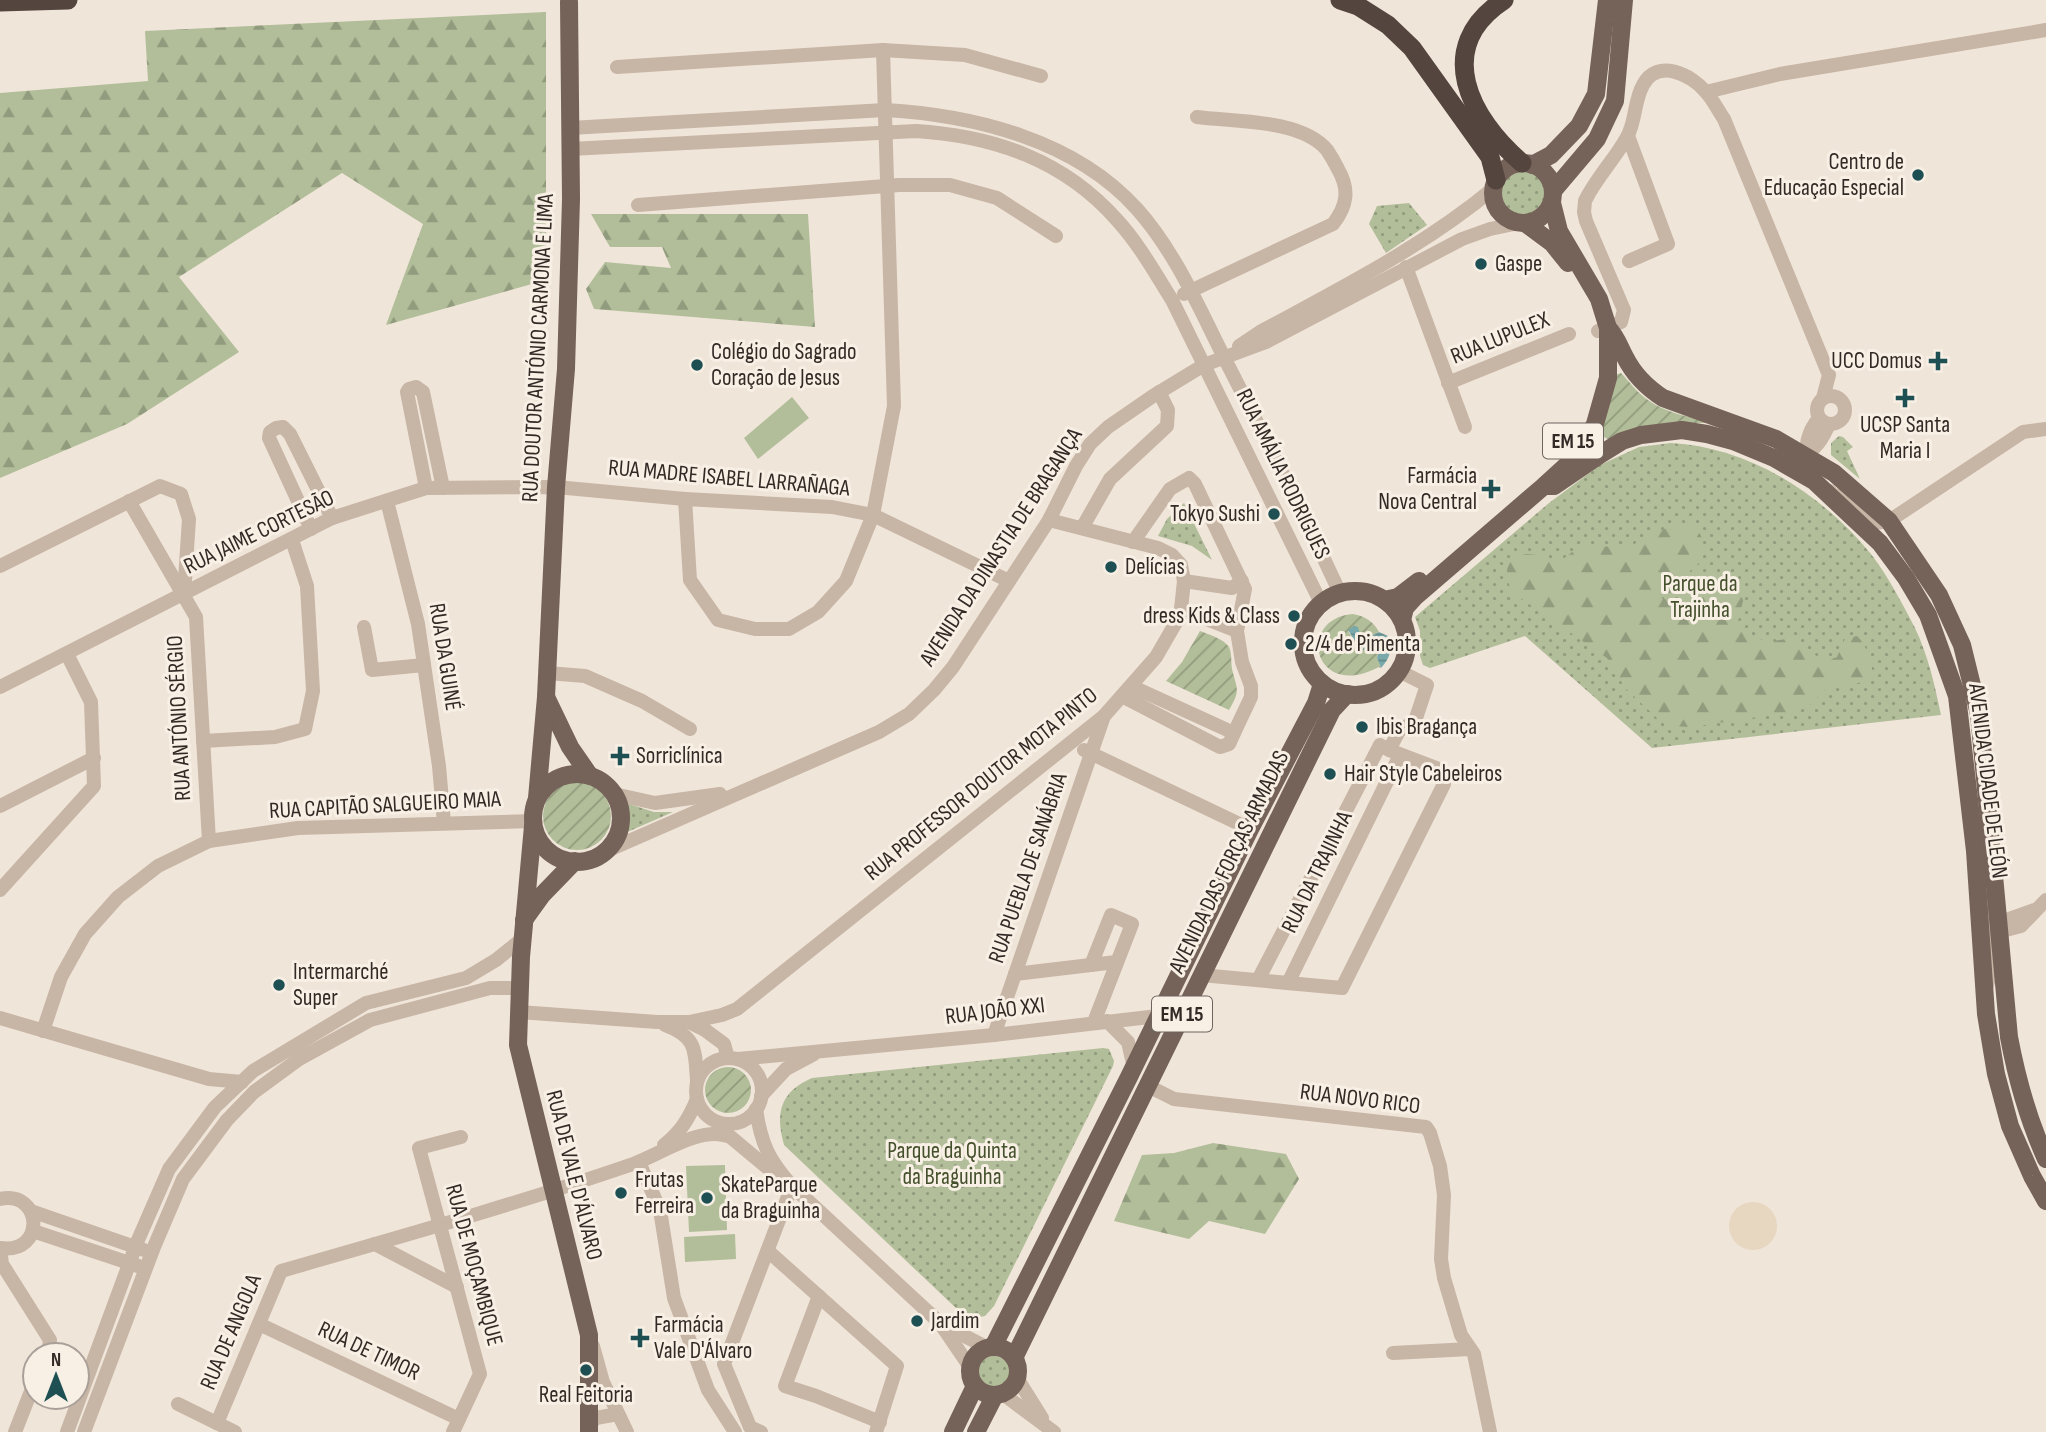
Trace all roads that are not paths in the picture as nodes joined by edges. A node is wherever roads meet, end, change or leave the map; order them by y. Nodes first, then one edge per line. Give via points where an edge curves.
1 (68, 0) edge
2 (1340, 0) edge
3 (1504, 0) edge
4 (1607, 0) edge
5 (1624, 0) edge
6 (0, 2) edge
7 (569, 2) dead end
8 (2046, 30) edge
9 (883, 50) junction
10 (617, 67) dead end
11 (1041, 76) dead end
12 (1706, 92) junction
13 (885, 110) junction
14 (1198, 117) dead end
15 (570, 128) junction
16 (886, 132) junction
17 (1628, 136) junction
18 (570, 149) junction
19 (1611, 162) junction
20 (1527, 164) junction
21 (1639, 164) junction
22 (1495, 184) junction
23 (888, 186) junction
24 (1552, 197) junction
25 (638, 205) dead end
26 (1470, 207) junction
27 (1522, 223) junction
28 (1056, 236) dead end
29 (1435, 253) junction
30 (1629, 261) dead end
31 (1406, 267) junction
32 (1191, 290) junction
33 (1172, 300) junction
34 (1603, 329) junction
35 (1569, 334) dead end
36 (1224, 357) junction
37 (1203, 365) junction
38 (1634, 373) junction
39 (1603, 375) junction
40 (1448, 383) junction
41 (1159, 392) junction
42 (1829, 398) junction
43 (1824, 421) junction
44 (1589, 425) junction
45 (1465, 427) dead end
46 (2046, 429) edge
47 (1682, 430) junction
48 (1816, 436) junction
49 (1781, 441) junction
50 (1619, 443) junction
51 (1805, 455) junction
52 (1826, 468) junction
53 (1545, 486) junction
54 (556, 487) junction
55 (426, 488) junction
56 (443, 488) junction
57 (1831, 495) junction
58 (685, 499) junction
59 (387, 500) junction
60 (129, 501) junction
61 (873, 515) junction
62 (332, 518) junction
63 (1049, 520) junction
64 (1889, 521) junction
65 (311, 528) junction
66 (1082, 528) junction
67 (292, 540) junction
68 (1133, 542) junction
69 (0, 566) edge
70 (1009, 581) junction
71 (1184, 581) junction
72 (1242, 581) junction
73 (1340, 593) junction
74 (184, 595) junction
75 (1384, 600) junction
76 (1321, 603) junction
77 (1181, 609) junction
78 (1402, 620) junction
79 (364, 627) dead end
80 (1237, 631) junction
81 (67, 654) junction
82 (424, 666) junction
83 (1399, 671) junction
84 (547, 673) junction
85 (1322, 684) junction
86 (0, 687) edge
87 (1127, 691) junction
88 (1347, 694) junction
89 (546, 697) junction
90 (1104, 716) junction
91 (690, 729) dead end
92 (203, 741) junction
93 (1072, 743) junction
94 (1395, 752) junction
95 (1092, 753) junction
96 (94, 758) junction
97 (590, 776) junction
98 (738, 792) junction
99 (1968, 793) junction
100 (614, 794) junction
101 (537, 798) junction
102 (0, 806) edge
103 (444, 824) junction
104 (533, 824) junction
105 (1250, 829) junction
106 (209, 841) junction
107 (604, 852) junction
108 (575, 862) junction
109 (0, 890) edge
110 (1996, 895) junction
111 (2042, 904) edge
112 (524, 920) junction
113 (2021, 920) junction
114 (1999, 928) junction
115 (522, 939) junction
116 (1116, 962) junction
117 (2002, 963) junction
118 (1091, 965) junction
119 (1015, 974) junction
120 (1201, 975) junction
121 (1258, 980) junction
122 (1287, 983) junction
123 (520, 988) junction
124 (1984, 993) junction
125 (737, 1009) junction
126 (519, 1012) junction
127 (722, 1015) junction
128 (1158, 1016) junction
129 (0, 1018) edge
130 (657, 1022) junction
131 (689, 1022) junction
132 (1101, 1022) junction
133 (1177, 1024) junction
134 (705, 1030) junction
135 (43, 1031) junction
136 (994, 1035) junction
137 (817, 1052) junction
138 (695, 1053) junction
139 (730, 1054) junction
140 (1134, 1068) junction
141 (209, 1079) junction
142 (697, 1081) junction
143 (242, 1082) junction
144 (1149, 1084) junction
145 (697, 1099) junction
146 (759, 1102) junction
147 (215, 1107) junction
148 (713, 1119) junction
149 (727, 1136) junction
150 (461, 1137) dead end
151 (2046, 1159) edge
152 (644, 1160) junction
153 (0, 1186) edge
154 (792, 1186) junction
155 (553, 1191) junction
156 (0, 1199) edge
157 (16, 1199) junction
158 (2046, 1201) edge
159 (31, 1211) junction
160 (440, 1224) junction
161 (33, 1231) junction
162 (375, 1244) junction
163 (135, 1247) junction
164 (0, 1249) edge
165 (768, 1251) junction
166 (152, 1253) junction
167 (130, 1263) junction
168 (146, 1269) junction
169 (457, 1287) junction
170 (819, 1296) junction
171 (940, 1323) junction
172 (258, 1324) junction
173 (589, 1335) junction
174 (50, 1341) edge
175 (990, 1348) junction
176 (1470, 1349) junction
177 (1393, 1353) dead end
178 (1014, 1358) junction
179 (970, 1367) junction
180 (1017, 1378) junction
181 (975, 1386) junction
182 (999, 1394) junction
183 (178, 1404) dead end
184 (23, 1411) edge
185 (618, 1414) junction
186 (217, 1423) junction
187 (456, 1426) edge
188 (878, 1427) edge
189 (589, 1429) edge
190 (1051, 1429) edge
191 (15, 1432) edge
192 (67, 1432) edge
193 (84, 1432) edge
194 (235, 1432) edge
195 (627, 1432) edge
196 (735, 1432) edge
197 (761, 1432) edge
198 (953, 1432) edge
199 (976, 1432) edge
200 (1490, 1432) edge

1 - 6 highway
2 - 22 highway via 1388,24 1412,48 1490,157
3 - 20 highway via 1472,27 1464,73 1487,125 1508,151
4 - 20 main road via 1597,94 1579,126 1551,155
5 - 24 main road via 1615,101 1597,139
7 - 15 main road, RUA DOUTOR ANTÓNIO CARMONA E LIMA
8 - 12 street via 1780,74
9 - 10 street
9 - 11 street via 965,55
9 - 13 street
12 - 17 street via 1690,78 1658,71 1642,86
12 - 42 street via 1724,119 1828,379 1835,386
13 - 15 street, RUA AMÁLIA RODRIGUES
13 - 16 street
13 - 32 street, RUA AMÁLIA RODRIGUES via 997,127 1076,162 1136,208
14 - 32 street via 1288,127 1316,140 1344,180 1346,200 1334,224
15 - 18 main road, RUA DOUTOR ANTÓNIO CARMONA E LIMA
16 - 18 street, RUA AMÁLIA RODRIGUES
16 - 23 street
16 - 33 street, RUA AMÁLIA RODRIGUES via 956,134 1046,163 1082,186 1116,219
17 - 19 street
17 - 21 street
18 - 54 main road, RUA DOUTOR ANTÓNIO CARMONA E LIMA via 566,369
19 - 21 street
19 - 34 street via 1588,195 1584,212 1624,310 1622,322
20 - 22 main road via 1507,168
20 - 24 main road, EM 15 via 1546,174
21 - 30 street via 1668,244
22 - 26 street, AVENIDA DA DINASTIA DE BRAGANÇA
22 - 27 main road, EM 15 via 1493,197 1502,214
23 - 25 street
23 - 28 street via 950,186 997,198
23 - 61 street via 894,406
24 - 27 main road via 1541,217
24 - 34 main road, EM 15 via 1559,231 1599,299
26 - 29 street via 1462,222 1436,241
26 - 36 street, AVENIDA DA DINASTIA DE BRAGANÇA via 1399,256 1260,332
27 - 29 street, AVENIDA DA DINASTIA DE BRAGANÇA via 1481,232
27 - 34 main road, EM 15 via 1552,243 1565,259
29 - 31 street, AVENIDA DA DINASTIA DE BRAGANÇA
31 - 36 street, AVENIDA DA DINASTIA DE BRAGANÇA via 1266,342
31 - 40 street, RUA LUPULEX
32 - 33 street
32 - 36 street, RUA AMÁLIA RODRIGUES
33 - 37 street, RUA AMÁLIA RODRIGUES
34 - 38 main road via 1617,337
34 - 39 main road, EM 15
35 - 40 street, RUA LUPULEX
36 - 37 street, AVENIDA DA DINASTIA DE BRAGANÇA
36 - 73 street, RUA AMÁLIA RODRIGUES
37 - 41 street, AVENIDA DA DINASTIA DE BRAGANÇA
37 - 76 street, RUA AMÁLIA RODRIGUES
38 - 39 main road via 1621,370
38 - 49 main road, AVENIDA CIDADE DE LEÓN via 1663,398
39 - 44 main road, EM 15 via 1603,401
40 - 45 street, RUA LUPULEX
41 - 63 street, AVENIDA DA DINASTIA DE BRAGANÇA via 1090,444
41 - 66 street via 1168,410 1167,426 1110,479
42 - 43 street via 1817,405
42 - 43 street via 1843,404 1843,415 1838,422
43 - 48 street
44 - 50 main road via 1598,438
44 - 53 main road, EM 15 via 1578,455
44 - 75 main road, EM 15 via 1551,468 1408,590
46 - 64 street via 2023,432
47 - 50 main road, AVENIDA CIDADE DE LEÓN
47 - 51 street via 1707,426 1787,456
47 - 57 main road, AVENIDA CIDADE DE LEÓN via 1733,441 1774,458
48 - 49 street
48 - 51 street
48 - 52 street
49 - 51 main road, AVENIDA CIDADE DE LEÓN
50 - 53 main road, AVENIDA CIDADE DE LEÓN via 1553,486
51 - 52 main road, AVENIDA CIDADE DE LEÓN
51 - 57 street via 1811,469 1827,482
52 - 64 main road, AVENIDA CIDADE DE LEÓN
53 - 78 main road, EM 15 via 1415,597
54 - 56 street, RUA JAIME CORTESÃO
54 - 58 street, RUA MADRE ISABEL LARRAÑAGA
54 - 84 main road, RUA DOUTOR ANTÓNIO CARMONA E LIMA
55 - 56 street, RUA JAIME CORTESÃO
55 - 56 street via 407,392 416,387 423,392
55 - 59 street, RUA JAIME CORTESÃO
57 - 64 street via 1845,496 1874,523
57 - 99 main road, AVENIDA CIDADE DE LEÓN via 1880,543 1928,615 1957,696
58 - 61 street, RUA MADRE ISABEL LARRAÑAGA via 832,507
58 - 61 street via 690,580 718,620 755,629 789,629 818,611 846,581
59 - 62 street, RUA JAIME CORTESÃO
59 - 82 street, RUA DA GUINÉ
60 - 69 street
60 - 74 street, RUA ANTÓNIO SÉRGIO
60 - 74 street via 160,486 181,494 189,519
61 - 70 street, RUA MADRE ISABEL LARRAÑAGA
62 - 65 street, RUA JAIME CORTESÃO
62 - 65 street via 290,434 283,427 276,428 270,438
63 - 66 street
63 - 70 street, AVENIDA DA DINASTIA DE BRAGANÇA
64 - 110 main road, AVENIDA CIDADE DE LEÓN via 1939,595 1962,645 1979,714
65 - 67 street, RUA JAIME CORTESÃO
66 - 68 street
67 - 74 street, RUA JAIME CORTESÃO
67 - 92 street via 307,586 313,691 305,729 275,737
68 - 71 street via 1172,555 1181,565
68 - 72 street via 1170,489 1189,478
70 - 98 street, AVENIDA DA DINASTIA DE BRAGANÇA via 953,667 909,714 879,733
71 - 72 street via 1231,588
71 - 77 street, RUA PROFESSOR DOUTOR MOTA PINTO
72 - 80 street via 1245,589
73 - 75 main road via 1370,593
73 - 76 main road
74 - 81 street, RUA JAIME CORTESÃO
74 - 92 street, RUA ANTÓNIO SÉRGIO via 196,617
75 - 78 main road
76 - 85 main road via 1311,615 1303,644 1309,666
77 - 80 street
77 - 87 street, RUA PROFESSOR DOUTOR MOTA PINTO via 1156,657
78 - 83 main road via 1406,655
79 - 82 street via 372,670
80 - 87 street via 1251,697 1229,744 1220,747
81 - 86 street, RUA JAIME CORTESÃO
81 - 96 street via 91,702
82 - 103 street, RUA DA GUINÉ
83 - 88 main road via 1376,691
83 - 94 street via 1427,685 1415,721 1399,731
84 - 89 main road, RUA DOUTOR ANTÓNIO CARMONA E LIMA
84 - 91 street via 585,676
85 - 88 main road
85 - 105 main road, AVENIDA DAS FORÇAS ARMADAS / EM 15
87 - 90 street, RUA PROFESSOR DOUTOR MOTA PINTO
88 - 120 main road, AVENIDA DAS FORÇAS ARMADAS / EM 15 via 1332,710
89 - 97 main road, RUA DOUTOR ANTÓNIO CARMONA E LIMA via 569,747
89 - 101 main road, RUA DOUTOR ANTÓNIO CARMONA E LIMA
90 - 93 street, RUA PROFESSOR DOUTOR MOTA PINTO
90 - 95 street, RUA PUEBLA DE SANÁBRIA
92 - 106 street, RUA ANTÓNIO SÉRGIO
93 - 95 street
93 - 125 street, RUA PROFESSOR DOUTOR MOTA PINTO
94 - 121 street, RUA DA TRAJINHA via 1380,745
94 - 122 street, RUA DA TRAJINHA
94 - 122 street via 1440,769 1444,784 1342,988
95 - 105 street
95 - 119 street, RUA PUEBLA DE SANÁBRIA
96 - 102 street
96 - 109 street via 94,786
97 - 100 main road
97 - 101 main road via 565,775
98 - 100 street via 655,803
98 - 107 street
99 - 114 street via 1982,824 1988,915
99 - 124 main road, AVENIDA CIDADE DE LEÓN
100 - 107 main road via 621,818 619,831
101 - 104 main road
103 - 104 street, RUA CAPITÃO SALGUEIRO MAIA
103 - 106 street, RUA CAPITÃO SALGUEIRO MAIA via 299,828
104 - 108 main road via 548,851
104 - 112 main road, RUA DE VALE D'ÁLVARO
105 - 128 main road, AVENIDA DAS FORÇAS ARMADAS / EM 15
106 - 135 street, RUA CAPITÃO SALGUEIRO MAIA via 158,866 118,897 85,934 61,978
107 - 108 main road
108 - 112 main road
110 - 113 street
110 - 114 main road, AVENIDA CIDADE DE LEÓN
111 - 113 street
112 - 115 main road, RUA DE VALE D'ÁLVARO
113 - 114 street via 2006,920
113 - 117 street
114 - 117 main road, AVENIDA CIDADE DE LEÓN
114 - 124 street via 1991,936 1992,968
115 - 123 main road, RUA DE VALE D'ÁLVARO
115 - 143 street via 466,978 366,1003
116 - 118 street
116 - 118 street via 1132,924 1111,915
116 - 132 street
117 - 151 main road, AVENIDA CIDADE DE LEÓN via 2018,1082
118 - 119 street
119 - 136 street, RUA PUEBLA DE SANÁBRIA
120 - 121 street
120 - 133 main road, AVENIDA DAS FORÇAS ARMADAS / EM 15
121 - 122 street
123 - 126 main road, RUA DE VALE D'ÁLVARO
123 - 166 street via 490,988 370,1020 299,1059 226,1120 183,1180
124 - 158 main road, AVENIDA CIDADE DE LEÓN via 1996,1074 2010,1126
125 - 127 street, RUA PROFESSOR DOUTOR MOTA PINTO
125 - 139 street, RUA PROFESSOR DOUTOR MOTA PINTO via 725,1025
126 - 130 street
126 - 155 main road, RUA DE VALE D'ÁLVARO via 518,1045
127 - 131 street, RUA PROFESSOR DOUTOR MOTA PINTO
127 - 134 street, RUA PROFESSOR DOUTOR MOTA PINTO
128 - 132 street, RUA JOÃO XXI
128 - 133 street, RUA JOÃO XXI
128 - 140 main road, AVENIDA DAS FORÇAS ARMADAS / EM 15
128 - 144 main road via 1164,1032 1147,1068
129 - 135 street
130 - 131 street
130 - 138 street via 686,1035
131 - 134 street
132 - 136 street, RUA JOÃO XXI
132 - 140 street via 1128,1042
133 - 144 main road, AVENIDA DAS FORÇAS ARMADAS / EM 15
134 - 138 street, RUA PROFESSOR DOUTOR MOTA PINTO
134 - 139 street
135 - 141 street
136 - 137 street, RUA JOÃO XXI
137 - 139 street, RUA JOÃO XXI
137 - 146 street, RUA JOÃO XXI via 786,1069
138 - 142 street
139 - 142 street via 709,1065
139 - 146 street via 754,1069 761,1087
140 - 175 main road, AVENIDA DAS FORÇAS ARMADAS / EM 15
141 - 143 street
141 - 147 street
142 - 145 street
143 - 147 street
144 - 176 street, RUA NOVO RICO via 1174,1099 1426,1127 1440,1166 1444,1195 1444,1278 1461,1335
144 - 178 main road, AVENIDA DAS FORÇAS ARMADAS / EM 15
145 - 148 street
145 - 152 street via 682,1129
146 - 148 street via 741,1121
146 - 154 street via 759,1130 766,1151
147 - 163 street via 169,1170
148 - 149 street
149 - 152 street, RUA DE ANGOLA via 711,1132
149 - 154 street
150 - 160 street, RUA DE MOÇAMBIQUE via 419,1148
152 - 155 street, RUA DE ANGOLA
152 - 196 street via 660,1210 674,1298 708,1391
153 - 157 street
154 - 165 street
154 - 171 street
155 - 160 street, RUA DE ANGOLA
155 - 173 main road, RUA DE VALE D'ÁLVARO
156 - 157 street
157 - 159 street
159 - 161 street
159 - 163 street
160 - 162 street, RUA DE ANGOLA
160 - 169 street, RUA DE MOÇAMBIQUE
161 - 164 street via 16,1248
161 - 167 street
162 - 169 street
162 - 172 street, RUA DE ANGOLA via 281,1271
163 - 166 street
163 - 167 street
164 - 174 street via 2,1264
165 - 170 street
165 - 197 street via 724,1364 750,1427
166 - 168 street
167 - 168 street
167 - 192 street
168 - 193 street
169 - 187 street, RUA DE MOÇAMBIQUE via 480,1374
170 - 188 street via 897,1366
170 - 188 street via 785,1386
171 - 175 street
171 - 179 street
172 - 186 street, RUA DE ANGOLA
172 - 187 street, RUA DE TIMOR
173 - 185 street, RUA DE VALE D'ÁLVARO
173 - 189 main road
175 - 178 main road via 1001,1348
175 - 179 main road, AVENIDA DAS FORÇAS ARMADAS / EM 15 via 976,1355
176 - 177 street
176 - 200 street, RUA NOVO RICO
178 - 180 main road
179 - 181 main road
180 - 182 main road via 1009,1390
180 - 190 street
181 - 182 main road via 988,1395
181 - 198 main road
182 - 190 street
182 - 199 main road
183 - 186 street
184 - 191 street
185 - 189 street via 596,1419
185 - 195 street, RUA DE VALE D'ÁLVARO
186 - 194 street

